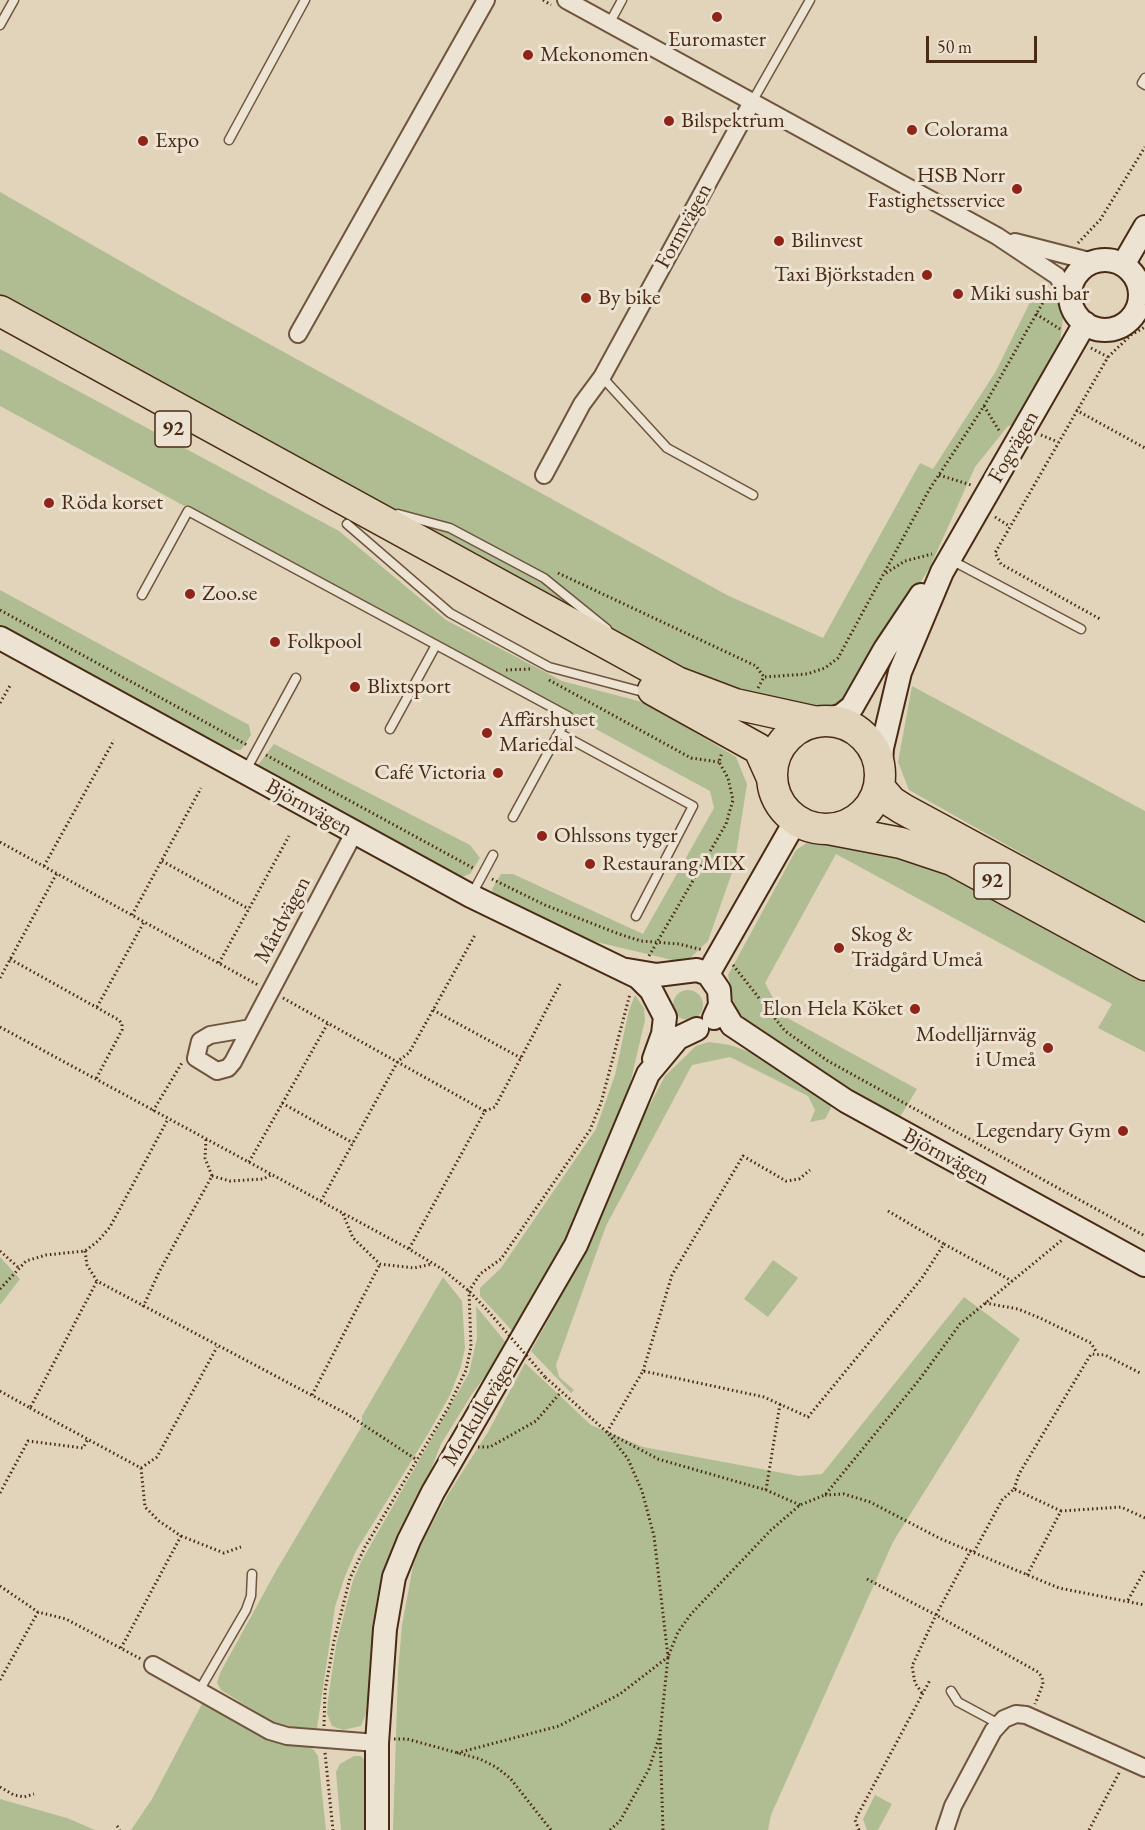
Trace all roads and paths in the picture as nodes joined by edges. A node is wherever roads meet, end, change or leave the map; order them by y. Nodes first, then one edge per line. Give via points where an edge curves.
1 (14, 0) edge
2 (305, 0) edge
3 (486, 0) edge
4 (566, 0) edge
5 (622, 0) edge
6 (810, 0) edge
7 (609, 24) junction
8 (0, 25) edge
9 (1145, 78) edge
10 (1145, 85) edge
11 (752, 102) junction
12 (229, 140) dead end
13 (1145, 147) edge
14 (1145, 227) edge
15 (997, 236) junction
16 (1069, 256) junction
17 (1093, 262) junction
18 (1123, 265) junction
19 (1063, 285) junction
20 (0, 310) edge
21 (1036, 314) junction
22 (1145, 327) edge
23 (1080, 330) junction
24 (0, 333) edge
25 (298, 334) dead end
26 (1107, 357) junction
27 (602, 377) junction
28 (984, 406) junction
29 (1076, 410) junction
30 (1000, 432) dead end
31 (1037, 441) dead end
32 (1058, 442) junction
33 (1145, 448) edge
34 (544, 475) dead end
35 (939, 475) junction
36 (971, 485) dead end
37 (753, 495) dead end
38 (995, 517) dead end
39 (1009, 526) junction
40 (943, 559) junction
41 (547, 568) dead end
42 (884, 574) junction
43 (142, 595) dead end
44 (0, 610) edge
45 (1100, 619) dead end
46 (1081, 629) dead end
47 (0, 638) edge
48 (436, 645) junction
49 (525, 665) dead end
50 (532, 669) dead end
51 (764, 677) junction
52 (296, 678) dead end
53 (547, 679) dead end
54 (11, 684) dead end
55 (673, 690) junction
56 (753, 698) dead end
57 (0, 703) edge
58 (821, 722) junction
59 (390, 729) dead end
60 (559, 733) junction
61 (114, 740) dead end
62 (724, 748) dead end
63 (257, 750) junction
64 (718, 762) junction
65 (245, 773) junction
66 (772, 778) junction
67 (879, 782) junction
68 (201, 788) dead end
69 (513, 818) dead end
70 (796, 820) junction
71 (828, 829) junction
72 (354, 833) junction
73 (289, 836) dead end
74 (0, 842) edge
75 (493, 855) dead end
76 (162, 861) junction
77 (44, 866) junction
78 (57, 873) junction
79 (483, 874) junction
80 (471, 896) junction
81 (249, 909) junction
82 (132, 915) junction
83 (636, 916) dead end
84 (144, 921) junction
85 (474, 935) dead end
86 (1145, 940) edge
87 (656, 944) junction
88 (10, 959) junction
89 (219, 963) junction
90 (714, 965) junction
91 (1145, 965) edge
92 (634, 973) junction
93 (674, 974) junction
94 (0, 978) edge
95 (560, 984) dead end
96 (271, 991) junction
97 (720, 1005) junction
98 (97, 1007) junction
99 (433, 1010) junction
100 (663, 1011) junction
101 (328, 1023) junction
102 (0, 1027) edge
103 (251, 1028) junction
104 (700, 1029) junction
105 (752, 1039) junction
106 (196, 1058) junction
107 (521, 1058) junction
108 (398, 1061) junction
109 (648, 1074) junction
110 (96, 1079) junction
111 (282, 1103) junction
112 (153, 1111) junction
113 (484, 1111) junction
114 (168, 1119) junction
115 (206, 1139) junction
116 (353, 1143) junction
117 (249, 1162) junction
118 (810, 1170) dead end
119 (272, 1175) junction
120 (212, 1176) junction
121 (321, 1202) junction
122 (1086, 1203) junction
123 (888, 1211) dead end
124 (342, 1212) junction
125 (1073, 1226) junction
126 (1145, 1236) edge
127 (944, 1244) junction
128 (410, 1249) junction
129 (0, 1251) edge
130 (85, 1251) junction
131 (380, 1264) junction
132 (434, 1264) junction
133 (1145, 1265) edge
134 (19, 1268) junction
135 (97, 1281) junction
136 (1012, 1281) junction
137 (0, 1289) edge
138 (469, 1291) junction
139 (985, 1304) junction
140 (143, 1307) junction
141 (217, 1347) junction
142 (1097, 1353) junction
143 (643, 1371) junction
144 (1142, 1374) dead end
145 (0, 1391) edge
146 (561, 1392) junction
147 (312, 1395) junction
148 (780, 1404) junction
149 (30, 1408) junction
150 (607, 1432) junction
151 (88, 1439) junction
152 (475, 1445) dead end
153 (417, 1460) junction
154 (141, 1468) junction
155 (766, 1490) junction
156 (1014, 1490) junction
157 (0, 1493) edge
158 (825, 1495) junction
159 (800, 1505) junction
160 (1061, 1511) junction
161 (1145, 1518) edge
162 (181, 1536) junction
163 (241, 1547) dead end
164 (973, 1551) junction
165 (1145, 1570) edge
166 (252, 1574) dead end
167 (1027, 1575) junction
168 (867, 1579) dead end
169 (0, 1586) edge
170 (1128, 1600) junction
171 (1145, 1605) edge
172 (38, 1612) junction
173 (936, 1615) junction
174 (121, 1648) junction
175 (668, 1657) junction
176 (153, 1665) joint
177 (0, 1680) edge
178 (930, 1680) dead end
179 (199, 1691) junction
180 (951, 1691) dead end
181 (923, 1693) junction
182 (1029, 1717) junction
183 (999, 1724) junction
184 (660, 1734) junction
185 (323, 1737) junction
186 (377, 1743) junction
187 (457, 1753) junction
188 (1126, 1759) junction
189 (1145, 1768) edge
190 (0, 1787) edge
191 (34, 1794) dead end
192 (117, 1826) dead end
193 (120, 1830) edge
194 (333, 1830) edge
195 (376, 1830) edge
196 (550, 1830) edge
197 (610, 1830) edge
198 (663, 1830) edge
199 (859, 1830) edge
200 (945, 1830) edge
201 (1089, 1830) edge

1 - 8 lane
2 - 12 lane
3 - 25 street
4 - 7 street
5 - 7 lane
6 - 11 lane
7 - 11 street
9 - 10 lane
11 - 15 street
11 - 27 street, Formvägen
13 - 16 path via 1101,220
14 - 18 street
15 - 16 street
15 - 19 street
16 - 17 street
17 - 18 street via 1109,260
17 - 19 street
18 - 23 street via 1137,281 1140,298 1135,313 1128,322 1111,329
19 - 21 path
19 - 23 street
20 - 55 highway, 92 via 333,494
21 - 23 path
21 - 28 path
22 - 26 path
23 - 26 path
23 - 40 street, Fogvägen
24 - 55 highway, 92 via 347,524
26 - 29 path
27 - 34 street, Formvägen via 582,404
27 - 37 lane via 667,448
28 - 30 path
28 - 35 path
29 - 32 path
29 - 33 path
31 - 32 path via 1041,434
32 - 39 path
35 - 36 path
35 - 42 path
38 - 39 path
39 - 45 path via 995,553 997,560
40 - 42 path via 933,554 905,561
40 - 46 lane
40 - 58 street, Fogvägen via 852,707
40 - 67 street, Fogvägen via 900,672 882,748
41 - 51 path via 756,666
42 - 51 path via 838,658 807,674
43 - 48 lane via 188,511
44 - 63 path
47 - 65 street, Björnvägen
48 - 59 lane
48 - 60 lane via 568,716
49 - 50 path
51 - 56 path
52 - 63 lane
53 - 64 path via 691,758
54 - 57 path
55 - 58 highway, 92
55 - 66 highway, 92 via 759,749
58 - 66 highway via 802,727 784,741 776,755
58 - 67 highway via 845,725 866,739 876,756
60 - 69 lane
60 - 83 lane via 693,806
61 - 77 path
62 - 64 path
63 - 65 lane
63 - 79 path
64 - 87 path via 724,768 733,800 728,818
65 - 72 street, Björnvägen
66 - 70 highway via 776,797
67 - 71 highway via 871,806 856,820
67 - 86 highway, 92 via 892,802 903,809
68 - 76 path
70 - 71 highway
70 - 90 street
71 - 91 highway, 92 via 901,843 952,860
72 - 80 street, Björnvägen
72 - 96 street, Mårdvägen
73 - 81 path
74 - 77 path
75 - 79 lane
76 - 81 path
76 - 82 path
77 - 78 path
78 - 82 path
78 - 88 path
79 - 80 lane
79 - 87 path via 545,906
80 - 92 street, Björnvägen
81 - 89 path
82 - 84 path
84 - 89 path
84 - 98 path
85 - 99 path
87 - 90 path via 695,947
87 - 92 path
88 - 94 path
88 - 98 path
89 - 96 path
90 - 93 street, Björnvägen
90 - 97 street, Björnvägen
90 - 122 path via 738,968 785,1031 828,1061
92 - 93 street, Björnvägen
92 - 100 street, Björnvägen
92 - 138 path via 601,1103 590,1130 501,1259 480,1274
93 - 100 street via 664,984
95 - 107 path
96 - 101 path
96 - 103 street, Mårdvägen
97 - 104 street via 716,1016
97 - 105 street, Björnvägen via 732,1025
98 - 110 path via 119,1020 122,1030
99 - 107 path
99 - 108 path via 409,1053
100 - 104 street, Björnvägen via 674,1025
100 - 109 street via 663,1034
101 - 108 path
101 - 111 path
102 - 110 path
103 - 106 street via 210,1035 200,1041
103 - 106 street, Mårdvägen via 228,1068 217,1071
104 - 105 street, Björnvägen
104 - 109 street, Morkullevägen via 678,1038
105 - 125 street, Björnvägen via 846,1101
106 - 112 path via 182,1061
107 - 113 path via 495,1107
108 - 113 path
108 - 116 path
109 - 186 street, Morkullevägen via 576,1245 409,1540 394,1578 385,1629
110 - 112 path
111 - 116 path
111 - 117 path
112 - 114 path
113 - 128 path
114 - 115 path
114 - 130 path via 110,1227
115 - 117 path
115 - 120 path via 205,1158
116 - 121 path
117 - 119 path
118 - 143 path via 799,1179 786,1181 743,1156 672,1275
119 - 120 path via 230,1181
119 - 121 path
120 - 140 path
121 - 124 path
122 - 125 path
122 - 126 path
123 - 127 path
124 - 128 path
124 - 131 path via 353,1238
125 - 133 street, Björnvägen
125 - 136 path via 1054,1249
127 - 136 path
127 - 148 path via 922,1278 808,1417
128 - 132 path
129 - 134 path
130 - 134 path via 46,1255 26,1261
130 - 135 path via 87,1265
131 - 132 path via 414,1268
131 - 147 path
132 - 138 path
134 - 137 path
135 - 140 path
135 - 149 path
136 - 139 path
138 - 146 path, bridge
138 - 153 path via 471,1347 466,1370
139 - 142 path via 1018,1309 1040,1318 1091,1343
139 - 158 path via 960,1324
140 - 141 path
141 - 147 path
141 - 154 path via 157,1457
142 - 144 path
142 - 156 path via 1091,1354
143 - 148 path via 746,1392
143 - 150 path
145 - 149 path
146 - 150 path
146 - 152 path via 536,1421 490,1446
147 - 153 path
148 - 155 path
149 - 151 path
150 - 155 path via 658,1459
150 - 175 path via 628,1459 642,1491 654,1536
151 - 154 path
151 - 157 path via 84,1448 28,1442
153 - 185 path via 350,1578 325,1691
154 - 162 path via 144,1507
155 - 159 path
156 - 160 path
156 - 164 path via 1002,1500
158 - 159 path
158 - 164 path via 844,1494 870,1502
159 - 175 path via 691,1614
160 - 161 path via 1120,1507
160 - 167 path
162 - 163 path via 224,1553
162 - 174 path
164 - 167 path
164 - 173 path
165 - 170 path
166 - 179 lane via 246,1610
167 - 170 path via 1059,1588
168 - 173 path
169 - 172 path
170 - 171 path
172 - 174 path via 66,1619
172 - 177 path
173 - 181 path via 912,1666 915,1683
173 - 182 path via 1038,1672 1043,1684
174 - 176 path
175 - 184 path
175 - 187 path via 620,1694 560,1726
176 - 179 street
178 - 181 path
179 - 185 street via 270,1731 287,1736
180 - 183 lane via 958,1702
181 - 199 path via 855,1820
182 - 183 street via 1016,1714
182 - 188 street
183 - 200 street
184 - 197 path via 649,1769 620,1821
184 - 198 path
185 - 186 street
185 - 194 path
186 - 187 path via 407,1739
186 - 195 street, Morkullevägen
187 - 196 path via 480,1759 510,1778
188 - 189 street
188 - 201 path
190 - 191 path via 14,1795
192 - 193 path

